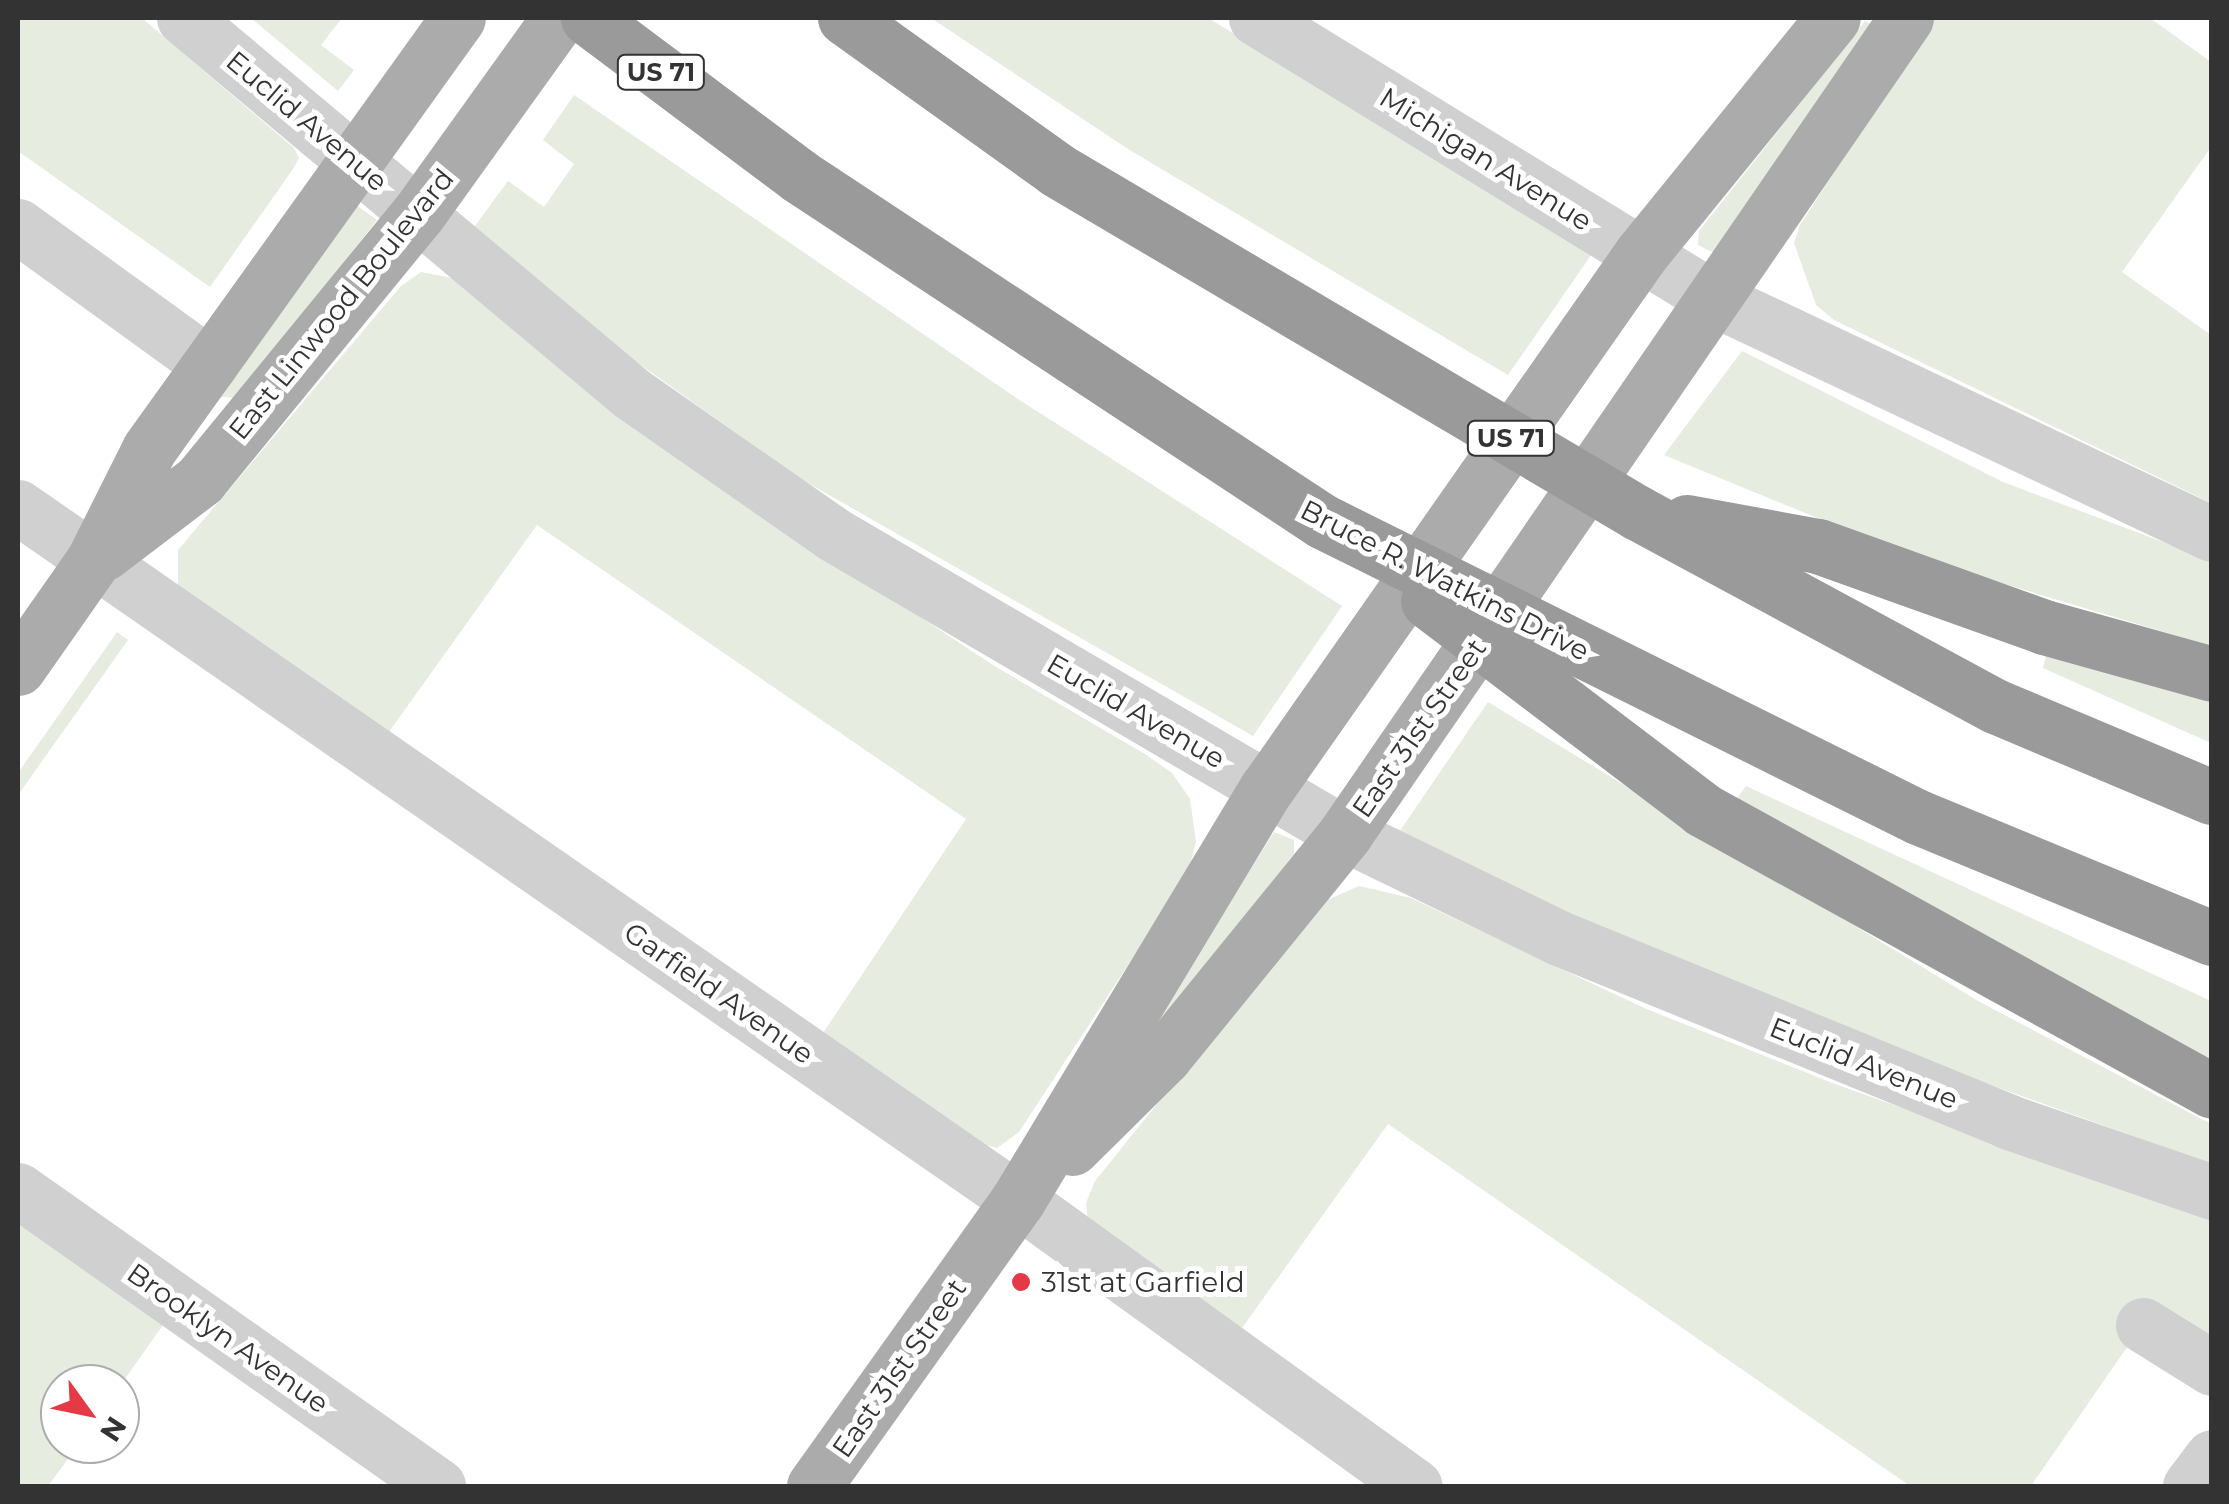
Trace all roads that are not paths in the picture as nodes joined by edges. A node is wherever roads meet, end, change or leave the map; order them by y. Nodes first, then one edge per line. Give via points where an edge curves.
1 (184, 18) edge
2 (559, 18) edge
3 (588, 18) edge
4 (845, 18) edge
5 (1256, 18) edge
6 (1833, 18) edge
7 (1906, 18) edge
8 (443, 39) edge
9 (355, 163) junction
10 (418, 214) junction
11 (18, 226) edge
12 (1641, 254) junction
13 (1716, 300) junction
14 (210, 365) junction
15 (18, 507) edge
16 (1638, 514) junction
17 (1322, 521) junction
18 (2212, 534) edge
19 (94, 561) junction
20 (18, 668) edge
21 (2212, 674) edge
22 (1268, 788) junction
23 (2212, 797) edge
24 (1345, 834) junction
25 (2212, 938) edge
26 (2212, 1092) edge
27 (18, 1190) edge
28 (2212, 1192) edge
29 (1018, 1200) junction
30 (2142, 1325) dead end
31 (2212, 1368) edge
32 (2212, 1457) edge
33 (438, 1486) edge
34 (814, 1486) edge
35 (1415, 1486) edge
36 (2190, 1486) edge

1 - 9 street, Euclid Avenue
2 - 10 main road, East Linwood Boulevard
3 - 17 highway, Bruce R. Watkins Drive / US 71 via 798,176
4 - 16 highway, US 71 via 1057,170
5 - 12 street, Michigan Avenue
6 - 12 main road, East 31st Street
7 - 13 main road, East 31st Street
8 - 9 main road, East Linwood Boulevard
9 - 10 street, Euclid Avenue
9 - 14 main road, East Linwood Boulevard
10 - 19 main road, East Linwood Boulevard via 200,480
10 - 22 street, Euclid Avenue via 630,393 833,534
11 - 14 street
12 - 13 street, Michigan Avenue
12 - 22 main road, East 31st Street
13 - 18 street, Michigan Avenue
13 - 24 main road, East 31st Street
14 - 19 main road, East Linwood Boulevard via 149,449
15 - 19 street, Garfield Avenue
16 - 21 highway via 1818,546 2044,627
16 - 23 highway, US 71 via 1994,706
17 - 25 highway, Bruce R. Watkins Drive / US 71 via 1918,817
17 - 26 highway via 1703,810
19 - 20 main road, East Linwood Boulevard
19 - 29 street, Garfield Avenue
22 - 24 street, Euclid Avenue
22 - 29 main road, East 31st Street
24 - 28 street, Euclid Avenue via 1559,938 2009,1122
24 - 29 main road, East 31st Street via 1164,1057
27 - 33 street, Brooklyn Avenue
29 - 34 main road, East 31st Street
29 - 35 street, Garfield Avenue
30 - 31 street
32 - 36 street

